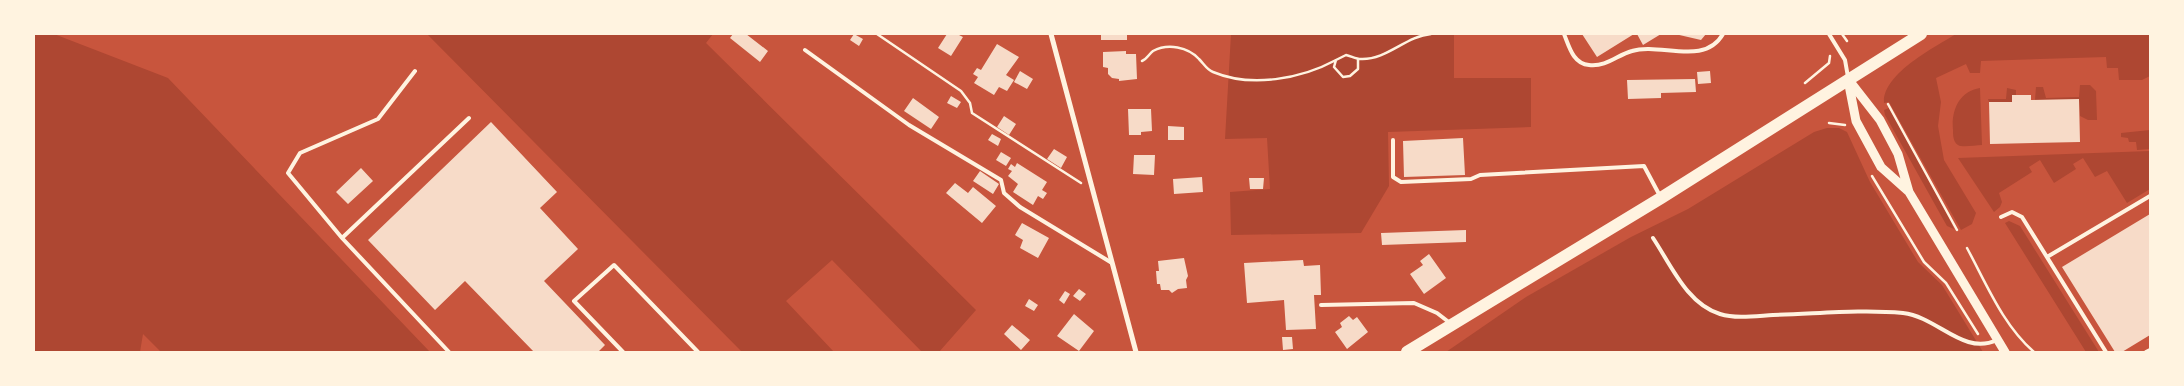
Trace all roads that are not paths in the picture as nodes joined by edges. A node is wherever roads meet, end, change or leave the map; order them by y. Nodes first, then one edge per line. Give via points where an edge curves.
1 (1051, 34) edge
2 (1564, 34) edge
3 (1723, 34) edge
4 (1830, 34) edge
5 (1921, 34) edge
6 (805, 50) dead end
7 (415, 71) dead end
8 (1848, 79) junction
9 (469, 118) dead end
10 (1393, 140) dead end
11 (1909, 192) junction
12 (2150, 196) edge
13 (1661, 198) junction
14 (2001, 216) dead end
15 (342, 238) junction
16 (1653, 238) dead end
17 (2047, 257) junction
18 (1112, 262) junction
19 (1321, 305) dead end
20 (1452, 324) junction
21 (1997, 340) junction
22 (2150, 350) edge
23 (449, 352) edge
24 (622, 352) edge
25 (698, 352) edge
26 (1136, 352) edge
27 (1408, 352) edge
28 (2005, 352) edge
29 (2106, 352) edge
30 (2146, 352) edge

1 - 18 street
2 - 3 lane via 1574,58 1587,66 1609,63 1633,50 1698,52 1714,45
4 - 8 lane via 1845,60
5 - 8 main road
6 - 18 lane via 908,126 1001,180 1004,193 1020,208
7 - 15 lane via 378,119 300,153 288,174
8 - 11 street via 1874,111 1889,137 1898,154
8 - 11 street via 1856,121 1881,167
8 - 13 main road
9 - 15 lane
10 - 13 lane via 1394,177 1401,182 1471,180 1480,175 1644,166
11 - 21 street
12 - 17 lane
13 - 20 main road
14 - 17 lane via 2012,212 2022,217
15 - 23 lane
16 - 21 lane via 1689,293 1702,305 1720,314 1741,317 1905,313 1932,322 1965,342 1985,346
17 - 29 lane
18 - 26 street
19 - 20 lane via 1414,303
20 - 27 main road
21 - 28 street
22 - 30 lane
24 - 25 lane via 574,301 614,265

